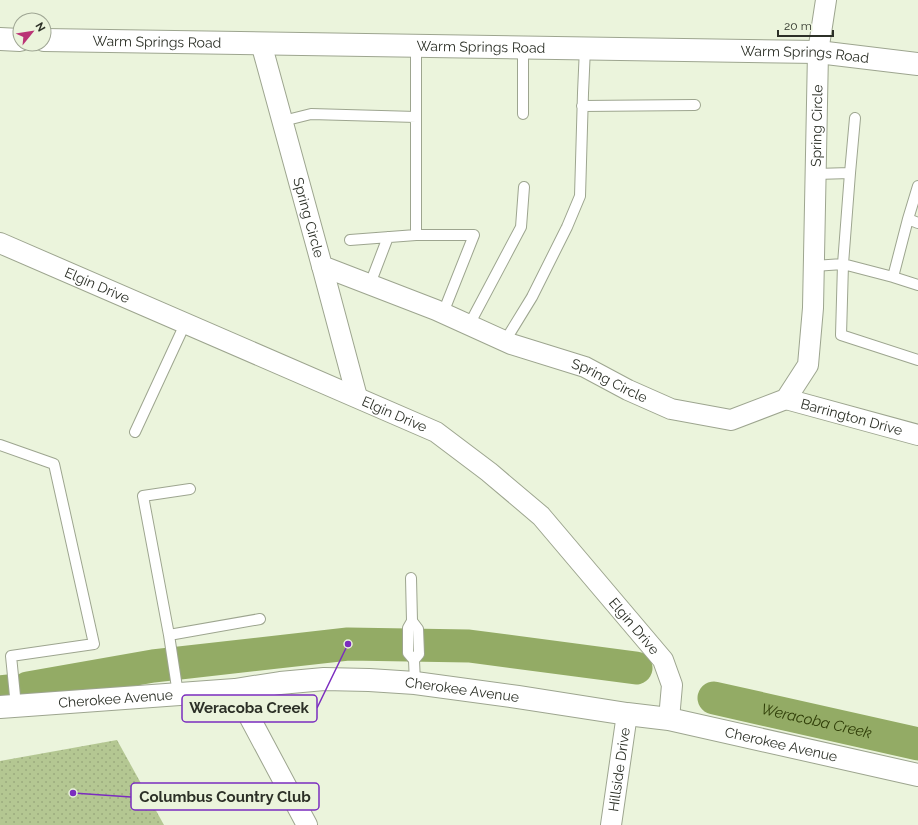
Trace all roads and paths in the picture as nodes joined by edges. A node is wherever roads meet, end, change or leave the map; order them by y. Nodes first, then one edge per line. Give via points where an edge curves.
1 (826, 0) edge
2 (0, 39) edge
3 (12, 40) edge
4 (52, 40) edge
5 (261, 43) junction
6 (416, 45) junction
7 (523, 47) junction
8 (585, 48) junction
9 (818, 52) junction
10 (918, 64) edge
11 (695, 105) dead end
12 (582, 106) junction
13 (523, 114) dead end
14 (416, 117) junction
15 (855, 118) dead end
16 (282, 121) junction
17 (850, 173) junction
18 (816, 174) junction
19 (918, 186) edge
20 (524, 187) dead end
21 (913, 221) edge
22 (416, 235) junction
23 (388, 237) junction
24 (350, 240) dead end
25 (0, 243) edge
26 (843, 264) junction
27 (322, 266) junction
28 (814, 266) junction
29 (893, 277) junction
30 (370, 284) junction
31 (918, 285) edge
32 (443, 313) junction
33 (185, 324) junction
34 (469, 325) junction
35 (505, 342) junction
36 (918, 360) edge
37 (357, 397) junction
38 (786, 399) junction
39 (135, 432) dead end
40 (918, 434) edge
41 (0, 445) edge
42 (190, 489) dead end
43 (411, 578) dead end
44 (260, 620) dead end
45 (169, 635) junction
46 (414, 683) junction
47 (177, 684) junction
48 (235, 690) junction
49 (8, 707) edge
50 (627, 714) junction
51 (669, 719) junction
52 (918, 775) edge
53 (307, 825) edge
54 (611, 825) edge

1 - 9 street, Spring Circle
2 - 3 street
4 - 5 street, Warm Springs Road
5 - 6 street, Warm Springs Road
5 - 16 street, Spring Circle
6 - 7 street, Warm Springs Road
6 - 14 lane
7 - 8 street, Warm Springs Road
7 - 13 lane
8 - 9 street, Warm Springs Road
8 - 12 lane
9 - 10 street, Warm Springs Road
9 - 18 street, Spring Circle
11 - 12 lane
12 - 35 lane via 580,196 532,296
14 - 16 lane via 311,114
14 - 22 lane
15 - 17 lane
16 - 27 street, Spring Circle
17 - 18 lane
17 - 26 lane
18 - 28 street, Spring Circle
19 - 21 lane
20 - 34 lane via 520,227
21 - 29 lane
22 - 23 lane
22 - 32 lane via 474,235
23 - 24 lane
23 - 30 lane
25 - 33 street, Elgin Drive
26 - 28 lane
26 - 29 lane
26 - 36 lane via 841,335
27 - 30 street, Spring Circle
27 - 37 street
28 - 38 street, Spring Circle via 808,365
29 - 31 lane
30 - 32 street, Spring Circle
32 - 34 street, Spring Circle
33 - 37 street, Elgin Drive
33 - 39 lane
34 - 35 street, Spring Circle
35 - 38 street, Spring Circle via 586,367 670,409 731,420
37 - 51 street, Elgin Drive via 436,432 541,516 663,660 672,685
38 - 40 street, Barrington Drive
41 - 49 lane via 54,464 94,644 11,656
42 - 45 lane via 143,496
43 - 46 lane via 412,621 418,629 419,654 414,660
44 - 45 lane
45 - 47 lane
46 - 48 street, Cherokee Avenue via 324,679
46 - 50 street, Cherokee Avenue
47 - 48 street, Cherokee Avenue
47 - 49 street, Cherokee Avenue
48 - 53 street
50 - 51 street, Cherokee Avenue
50 - 54 street, Hillside Drive
51 - 52 street, Cherokee Avenue

